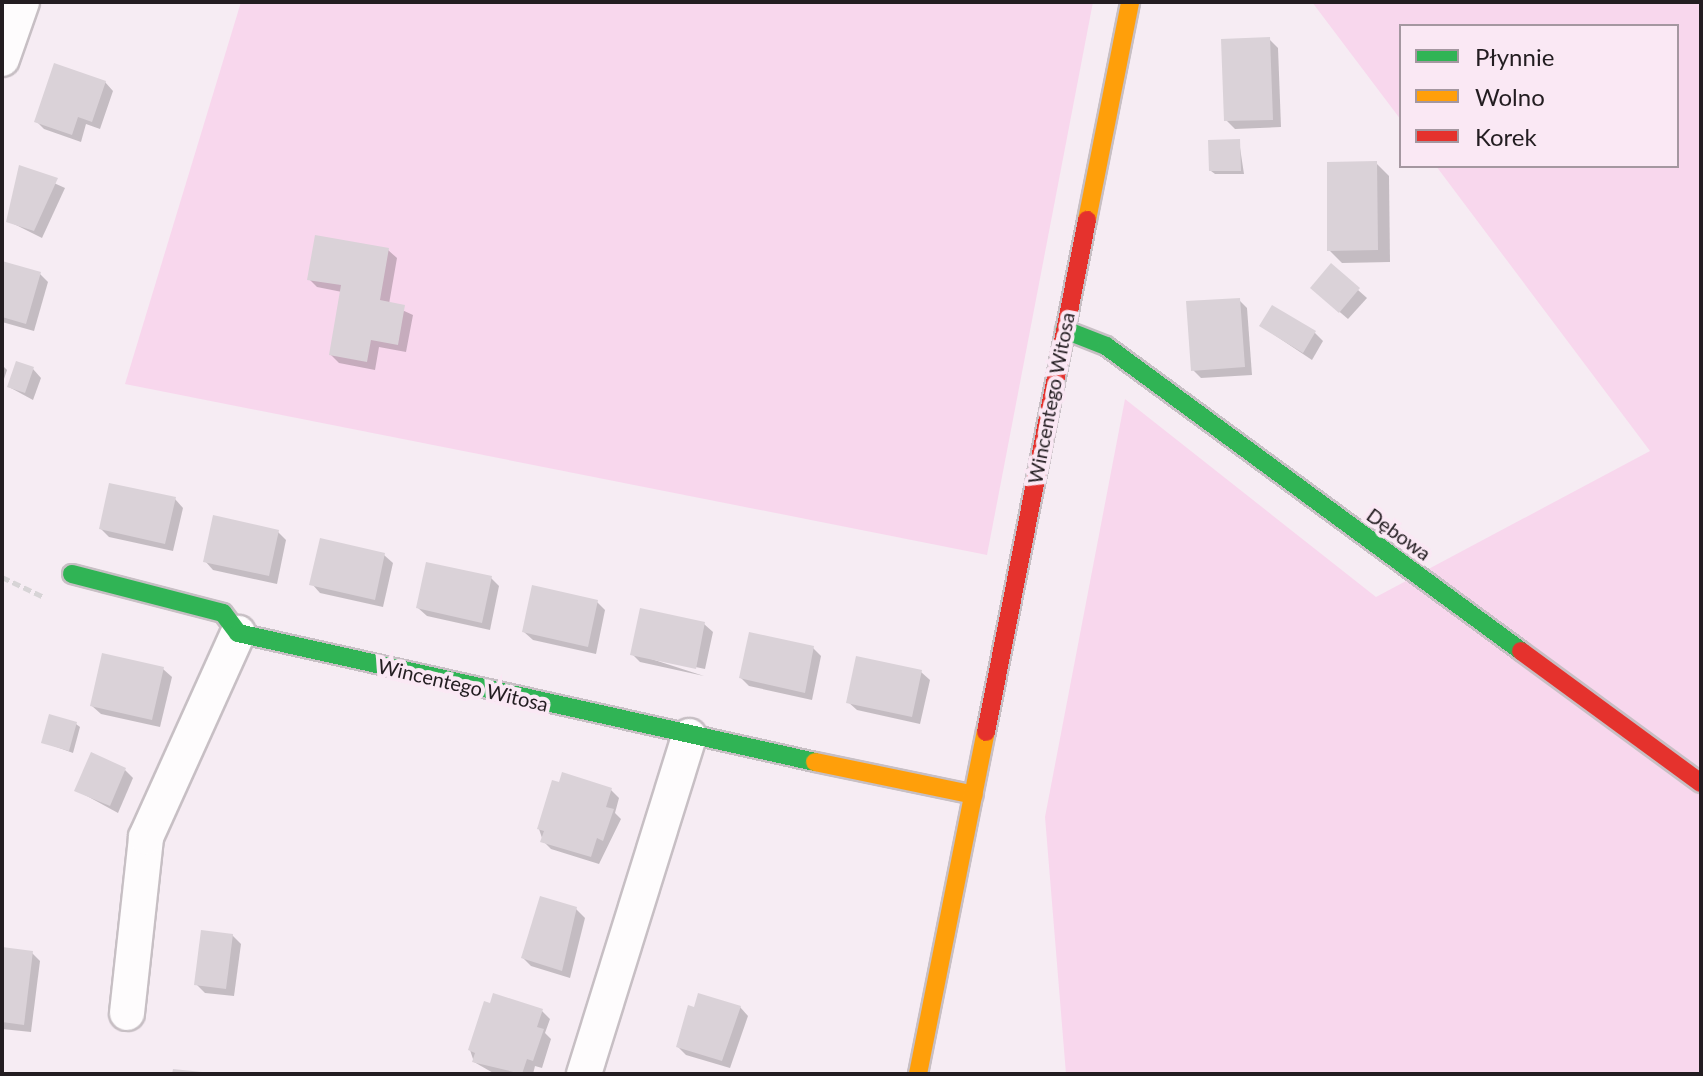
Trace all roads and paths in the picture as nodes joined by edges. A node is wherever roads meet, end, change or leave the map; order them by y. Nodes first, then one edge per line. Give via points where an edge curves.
1 (22, 2) edge
2 (1130, 2) edge
3 (2, 59) edge
4 (1065, 330) junction
5 (72, 574) dead end
6 (238, 633) junction
7 (689, 736) junction
8 (1701, 783) edge
9 (974, 795) junction
10 (127, 1013) dead end
11 (584, 1074) edge
12 (918, 1074) edge

1 - 3 street
2 - 4 street, Wincentego Witosa
4 - 8 street, Dębowa via 1106,346
4 - 9 street, Wincentego Witosa
5 - 6 street, Wincentego Witosa via 223,613
6 - 7 street, Wincentego Witosa
6 - 10 street via 146,837
7 - 9 street, Wincentego Witosa
7 - 11 street
9 - 12 street, Wincentego Witosa

